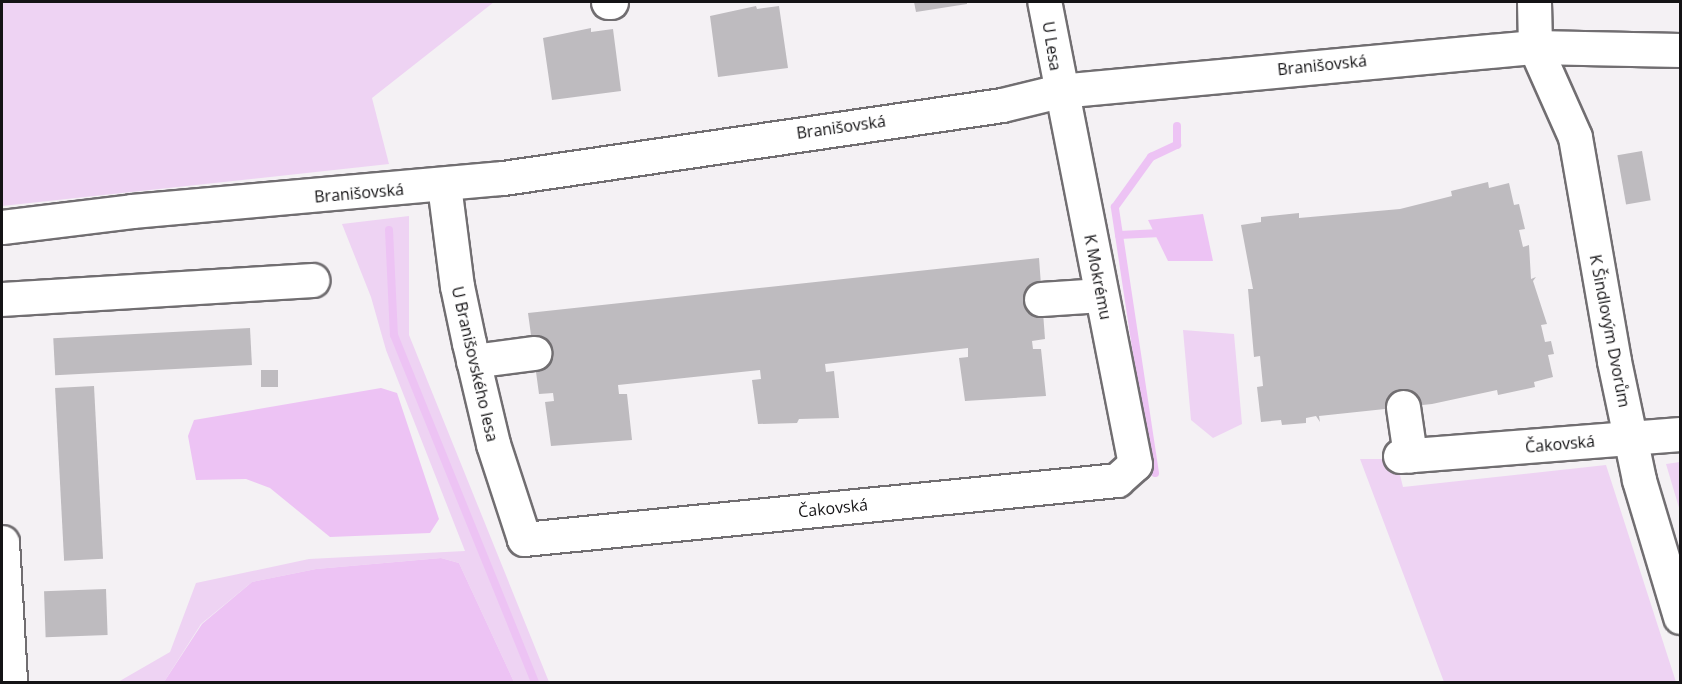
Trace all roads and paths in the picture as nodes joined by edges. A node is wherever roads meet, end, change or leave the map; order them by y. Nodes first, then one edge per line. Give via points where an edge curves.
1 (1044, 2) edge
2 (1534, 2) edge
3 (1535, 47) junction
4 (1680, 50) edge
5 (1059, 91) junction
6 (444, 185) junction
7 (2, 227) edge
8 (312, 280) dead end
9 (1101, 295) junction
10 (2, 299) edge
11 (1041, 299) dead end
12 (534, 353) dead end
13 (473, 361) junction
14 (1403, 407) dead end
15 (1680, 434) edge
16 (1631, 439) junction
17 (1135, 464) joint
18 (524, 539) joint
19 (2, 542) edge
20 (1680, 617) edge
21 (10, 682) edge

1 - 5 street, U Lesa
2 - 3 street
3 - 4 street, Branišovská
3 - 5 street, Branišovská
3 - 16 street, K Šindlovým Dvorům via 1575,137
5 - 6 street, Branišovská via 1002,105
5 - 9 street, K Mokrému
6 - 7 street, Branišovská via 132,211
6 - 13 street, U Branišovského lesa via 457,286
8 - 10 street
9 - 11 street
9 - 17 street, K Mokrému
12 - 13 street
13 - 18 street, U Branišovského lesa via 493,444
14 - 16 street, Čakovská via 1417,455
15 - 16 street, Čakovská
16 - 20 street, K Šindlovým Dvorům via 1639,480
17 - 18 street, Čakovská via 1117,480
19 - 21 street

